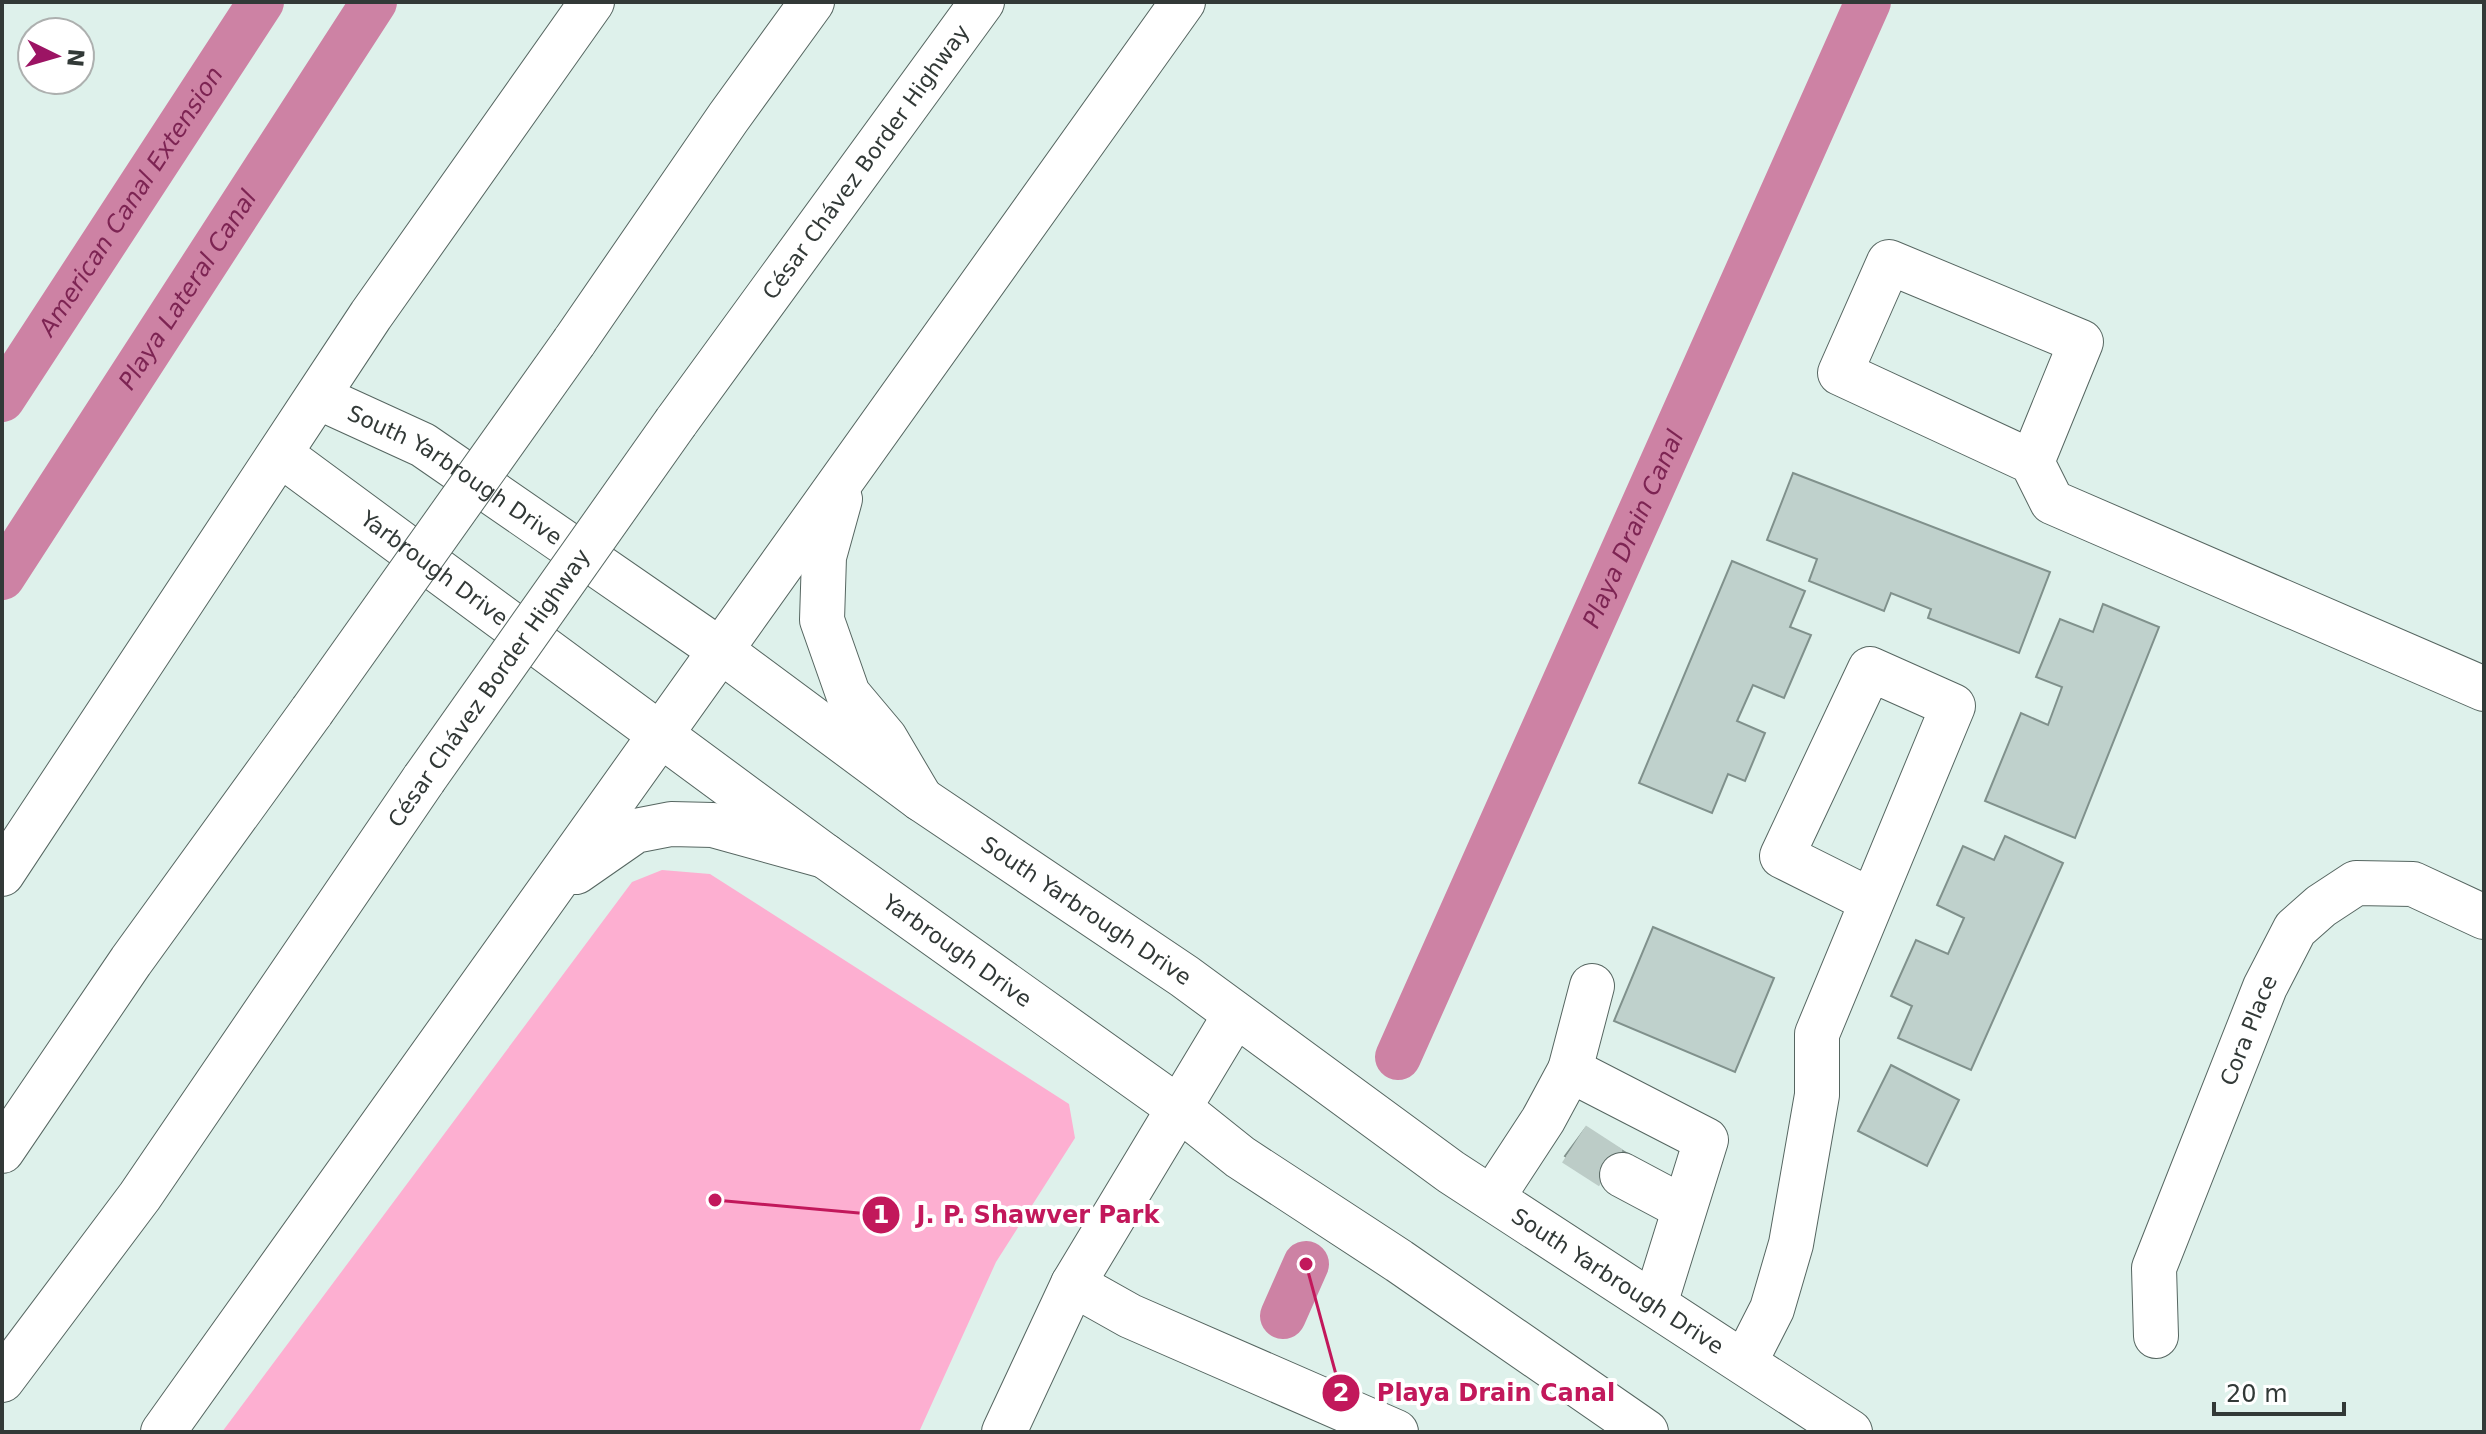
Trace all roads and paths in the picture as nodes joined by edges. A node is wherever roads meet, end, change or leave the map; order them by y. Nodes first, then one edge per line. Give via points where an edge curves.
1 (592, 2) edge
2 (812, 2) edge
3 (982, 2) edge
4 (1183, 2) edge
5 (318, 397) junction
6 (280, 454) junction
7 (2032, 462) junction
8 (848, 469) junction
9 (720, 650) junction
10 (2484, 689) edge
11 (660, 735) junction
12 (921, 799) junction
13 (825, 856) junction
14 (2, 874) edge
15 (551, 890) junction
16 (1872, 901) junction
17 (2484, 917) edge
18 (1592, 986) dead end
19 (1235, 1015) junction
20 (1570, 1070) junction
21 (1180, 1109) junction
22 (2, 1151) edge
23 (1622, 1175) tunnel mouth
24 (1492, 1198) junction
25 (1684, 1208) junction
26 (1073, 1284) junction
27 (1655, 1304) junction
28 (2156, 1336) dead end
29 (1745, 1362) junction
30 (2, 1380) edge
31 (163, 1432) edge
32 (1004, 1432) edge
33 (1396, 1432) edge
34 (1646, 1432) edge
35 (1850, 1432) edge

1 - 5 main road
2 - 22 main road, bridge via 131,961
3 - 30 main road, César Chávez Border Highway, bridge via 676,422 140,1196
4 - 8 main road
5 - 6 main road
5 - 9 main road, South Yarbrough Drive via 423,445
6 - 11 main road, Yarbrough Drive
6 - 14 main road
7 - 7 main road via 2081,342 1889,262 1840,373
7 - 10 main road via 2052,502
8 - 9 main road
8 - 12 main road via 824,557 822,620 848,694 885,738
9 - 11 main road
9 - 12 main road, South Yarbrough Drive
11 - 13 main road, Yarbrough Drive
11 - 15 main road
12 - 19 main road, South Yarbrough Drive
13 - 15 main road via 713,825 671,824 635,831
13 - 21 main road, Yarbrough Drive
15 - 31 main road
16 - 16 main road via 1953,706 1870,669 1782,856
16 - 29 main road via 1817,1034 1817,1095 1791,1244 1772,1309
17 - 28 main road, Cora Place via 2413,884 2356,883 2295,929 2265,987 2154,1268
18 - 20 main road
19 - 21 main road
19 - 24 main road, South Yarbrough Drive
20 - 24 main road via 1558,1132
20 - 25 main road via 1706,1140
21 - 26 main road
21 - 34 main road, Yarbrough Drive via 1240,1157
23 - 25 main road
24 - 27 main road, South Yarbrough Drive
25 - 27 main road
26 - 32 main road
26 - 33 main road via 1130,1316
27 - 29 main road, South Yarbrough Drive
29 - 35 main road, South Yarbrough Drive

